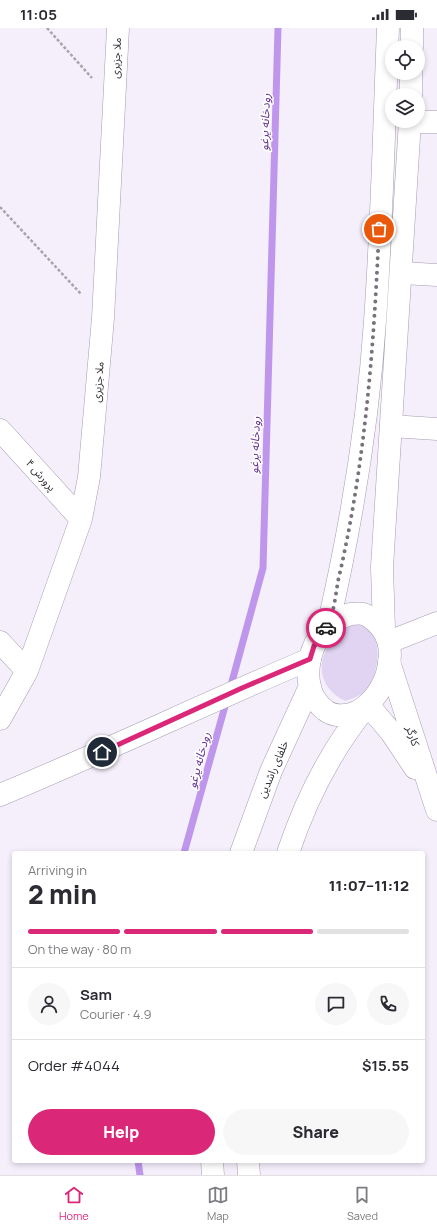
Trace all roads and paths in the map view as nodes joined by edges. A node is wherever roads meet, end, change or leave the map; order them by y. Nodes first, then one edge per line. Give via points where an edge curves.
1 (47, 28) edge
2 (118, 28) edge
3 (388, 28) edge
4 (412, 28) edge
5 (412, 40) edge
6 (114, 102) junction
7 (425, 122) edge
8 (437, 122) edge
9 (410, 128) edge
10 (0, 207) edge
11 (402, 273) junction
12 (437, 275) edge
13 (103, 318) junction
14 (391, 426) junction
15 (437, 429) edge
16 (0, 430) edge
17 (81, 519) junction
18 (437, 623) edge
19 (328, 626) junction
20 (0, 642) edge
21 (387, 645) junction
22 (310, 659) junction
23 (27, 671) junction
24 (310, 686) junction
25 (368, 705) junction
26 (0, 719) edge
27 (430, 789) junction
28 (0, 795) edge
29 (437, 810) edge
30 (242, 851) edge
31 (289, 851) edge
32 (212, 1163) edge
33 (248, 1163) edge
34 (213, 1175) edge
35 (249, 1175) edge

1 - 6 path
2 - 6 main road, ملا جزیری
3 - 19 main road via 374,329 356,488 346,550
4 - 5 main road
6 - 13 main road, ملا جزیری
7 - 8 main road
9 - 11 main road
10 - 13 path
11 - 12 main road
11 - 14 main road
13 - 17 main road, ملا جزیری via 89,477
14 - 15 main road
14 - 21 main road via 382,567
16 - 17 main road, پرورش ۴
17 - 23 main road, ملا جزیری
18 - 21 main road
19 - 21 main road via 350,614 363,614 373,619
19 - 22 main road via 314,646
20 - 23 main road
21 - 25 main road via 383,685
21 - 27 main road, کارگر
22 - 24 main road
22 - 28 main road via 74,765
23 - 26 main road, ملا جزیری
24 - 25 main road via 318,703 335,715 351,714
24 - 30 main road, خلفای راشدین via 270,772
25 - 27 main road via 391,732
25 - 31 main road via 342,739 321,773 300,817
27 - 29 main road, کارگر
32 - 34 main road
33 - 35 main road

